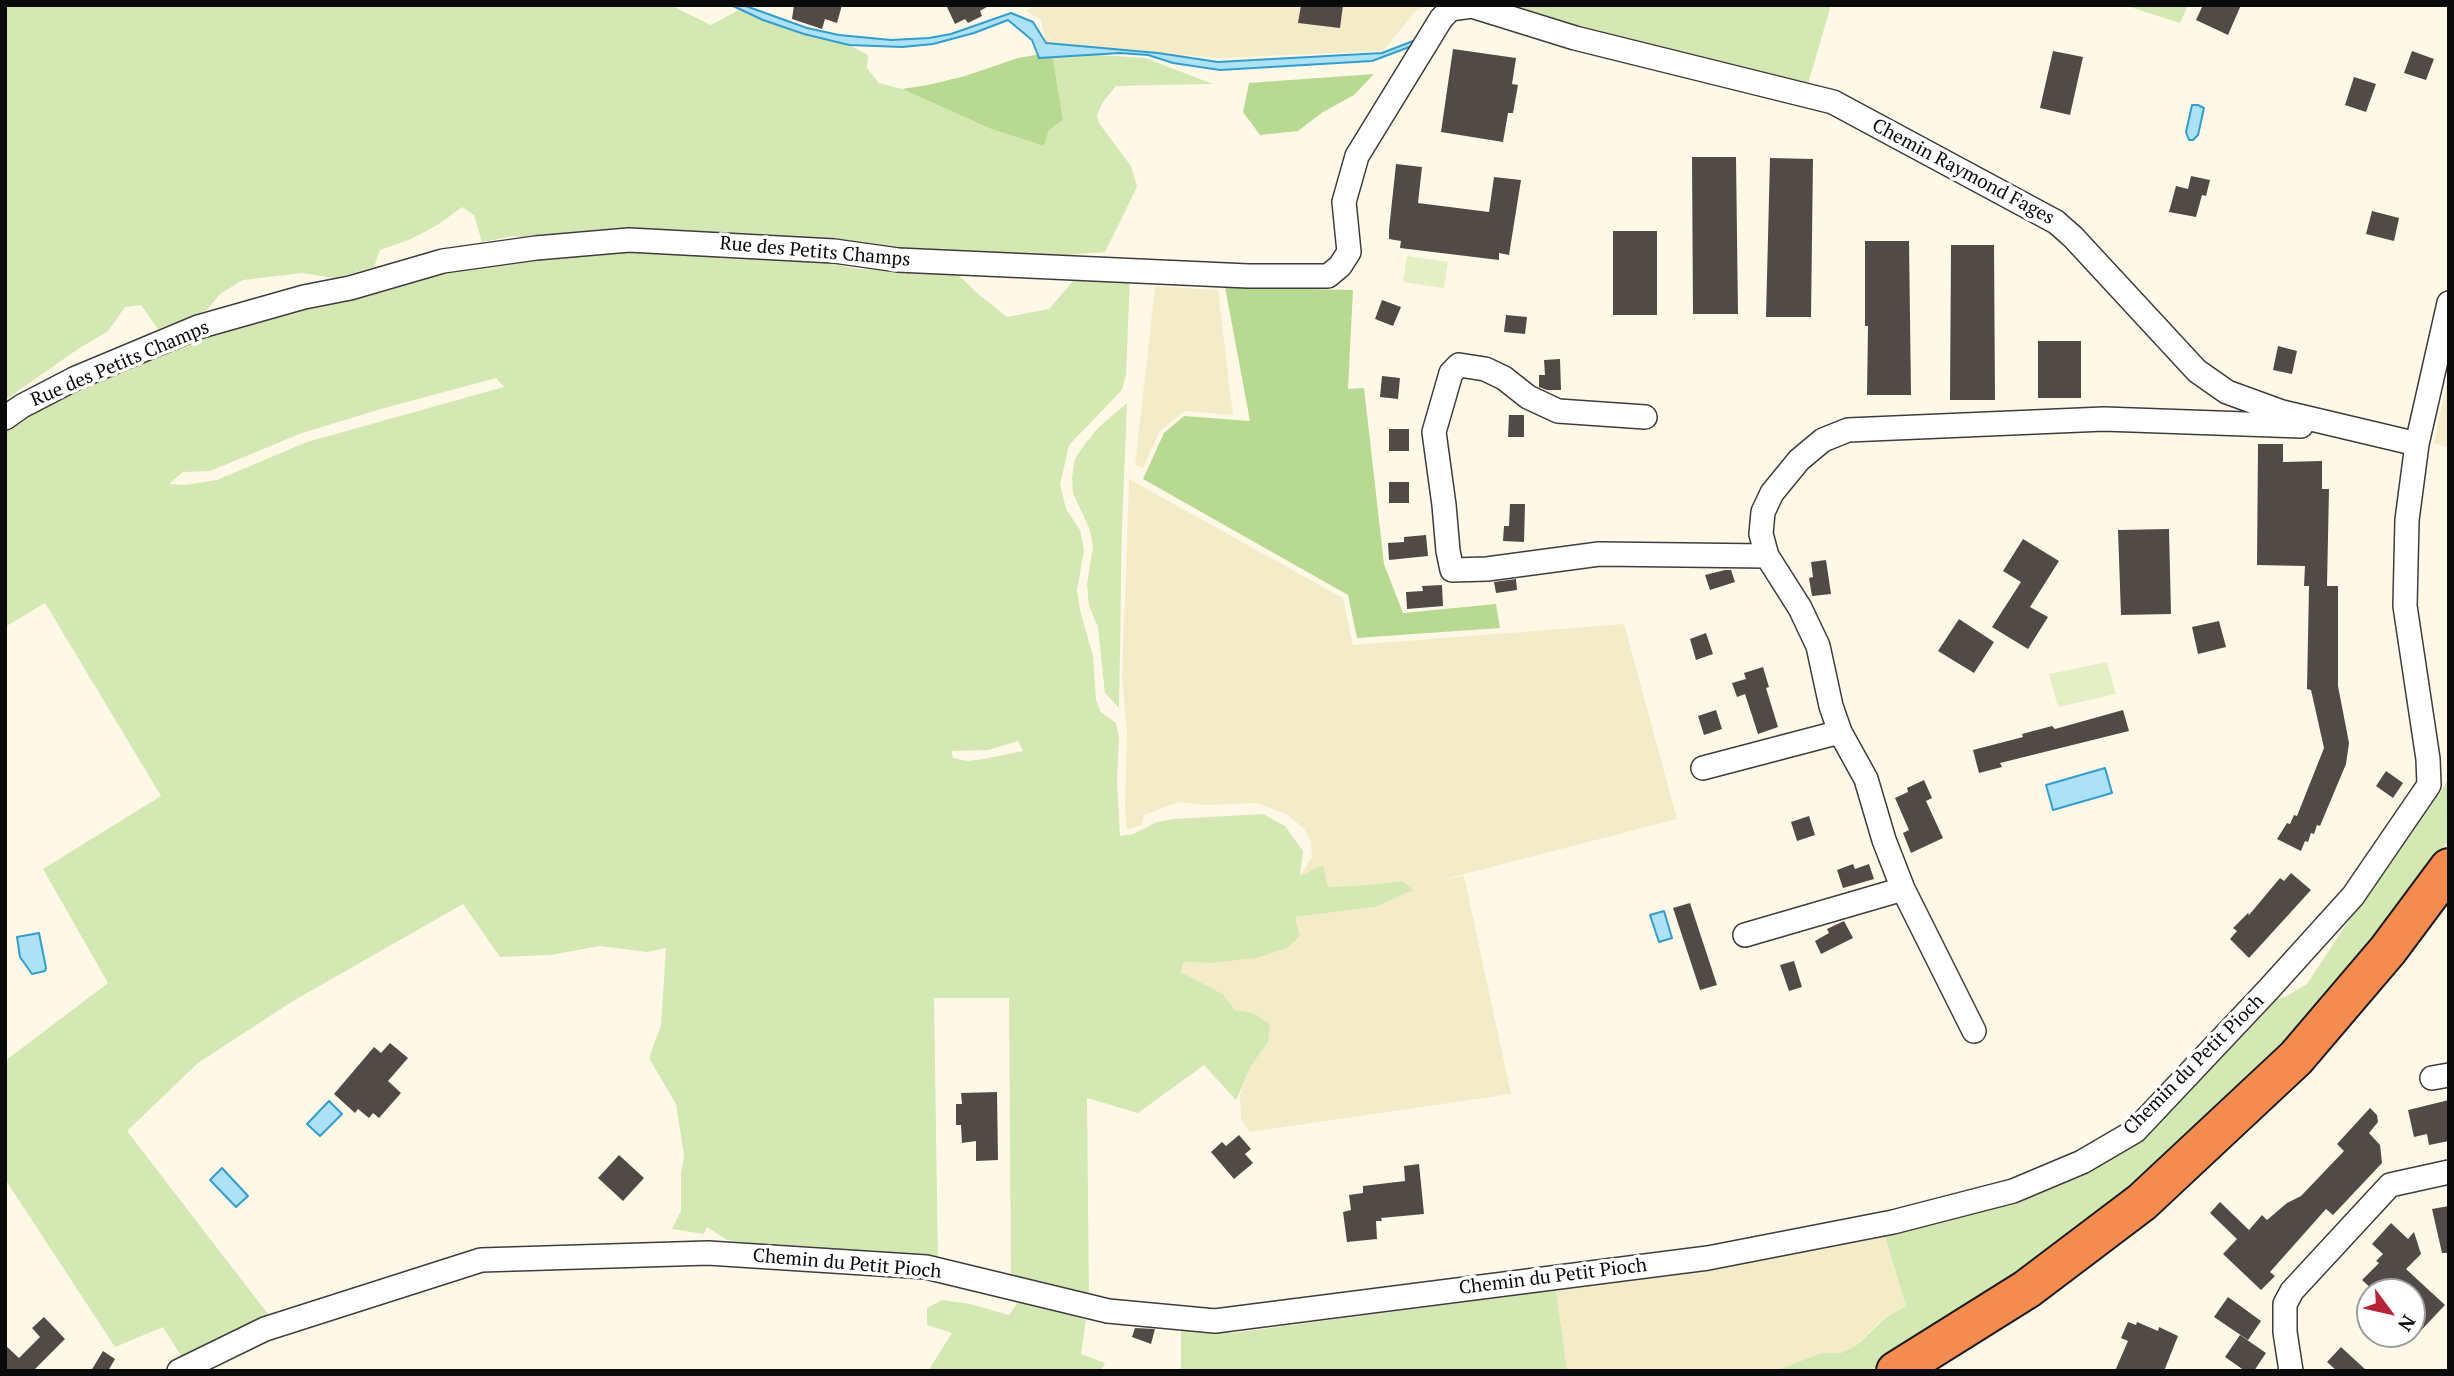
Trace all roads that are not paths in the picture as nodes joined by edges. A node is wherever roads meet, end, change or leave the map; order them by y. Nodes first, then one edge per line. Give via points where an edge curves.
1 (1472, 6) edge
2 (2449, 303) edge
3 (1645, 417) dead end
4 (5, 418) edge
5 (2346, 428) junction
6 (2417, 444) junction
7 (1767, 556) junction
8 (1840, 732) junction
9 (1703, 768) dead end
10 (2449, 868) edge
11 (1903, 889) junction
12 (1745, 935) dead end
13 (1974, 1031) dead end
14 (2449, 1172) edge
15 (179, 1371) edge
16 (1896, 1371) edge
17 (2291, 1371) edge

1 - 4 street, Rue des Petits Champs via 1450,9 1441,19 1357,156 1344,202 1349,251 1328,276 898,260 834,251 629,240 536,248 443,261 198,327 76,378
1 - 5 street, Chemin Raymond Fages via 1588,42 1833,102 2056,222 2211,383 2242,399
2 - 6 street
3 - 7 street via 1558,411 1485,369 1459,365 1451,373 1434,432 1452,570 1599,554
5 - 6 street, Chemin Raymond Fages
5 - 7 street via 2104,419 1847,430 1823,440 1799,460 1772,494 1763,512 1761,534
6 - 15 street, Chemin du Petit Pioch via 2407,520 2406,606 2429,785 2353,896 2135,1131 2059,1172 2013,1191 1893,1222 1708,1258 1215,1321 1108,1311 926,1267 708,1253 481,1260 265,1329
7 - 8 street via 1818,646
8 - 9 street
8 - 11 street via 1866,779
10 - 16 highway via 2388,950 2296,1058 2142,1202 2027,1289
11 - 12 street
11 - 13 street
14 - 17 street via 2390,1185 2292,1291 2285,1304

